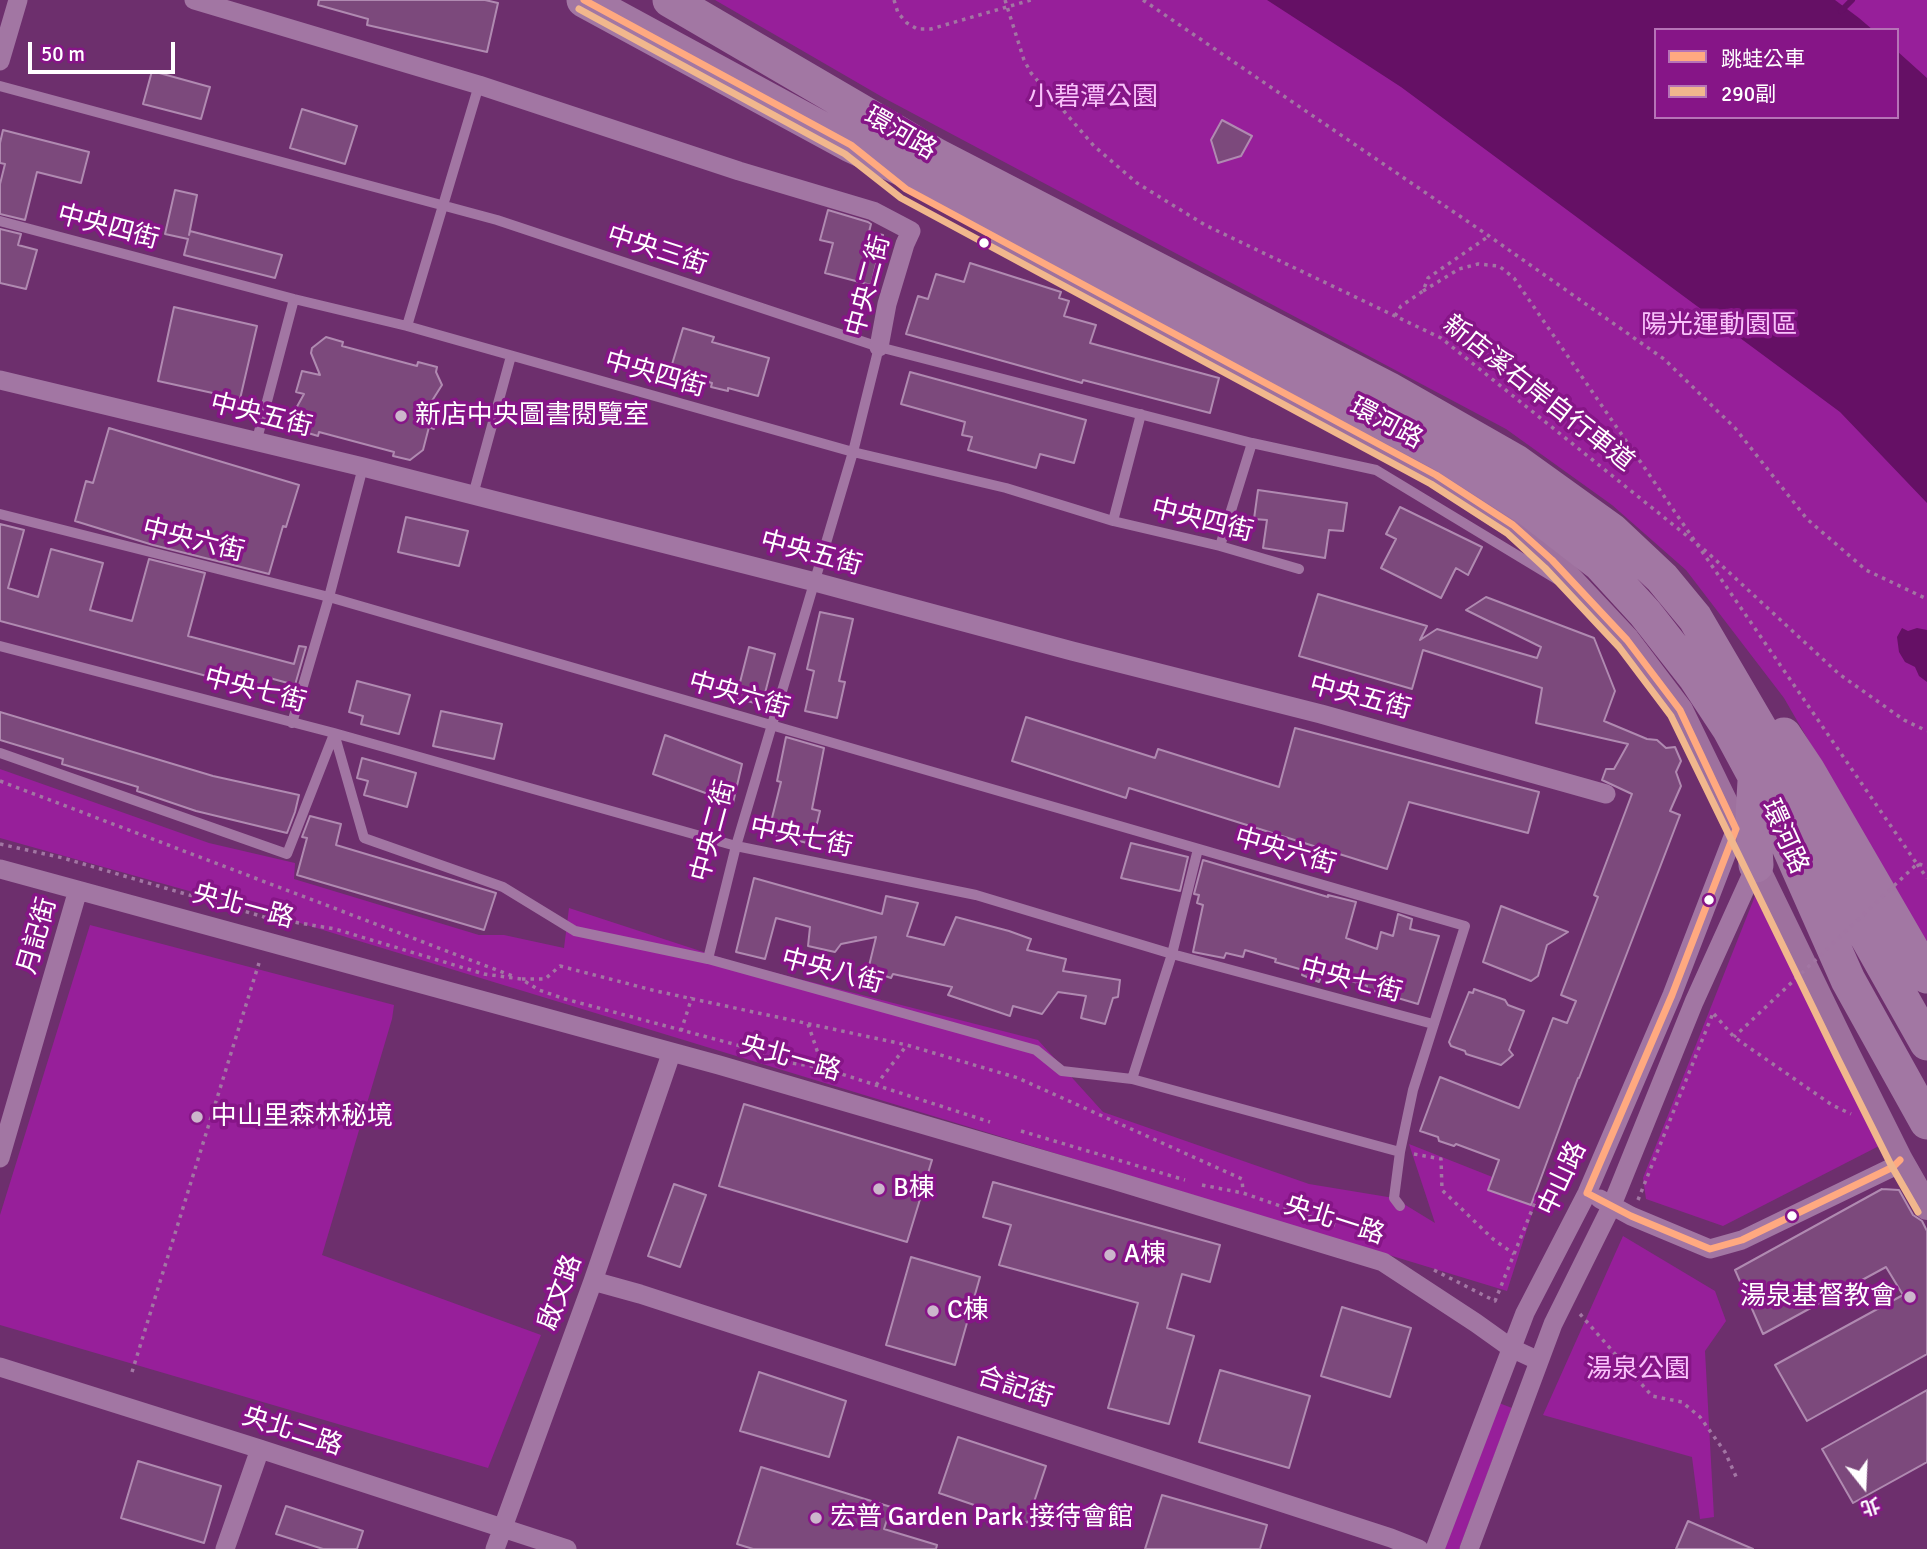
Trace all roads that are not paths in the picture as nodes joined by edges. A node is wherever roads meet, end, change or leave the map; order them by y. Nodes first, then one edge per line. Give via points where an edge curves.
1 (18, 0) edge
2 (194, 0) edge
3 (584, 0) edge
4 (606, 0) edge
5 (670, 0) edge
6 (234, 5) edge
7 (0, 61) edge
8 (479, 85) junction
9 (0, 86) edge
10 (790, 112) junction
11 (851, 145) junction
12 (442, 206) junction
13 (0, 221) edge
14 (294, 299) junction
15 (407, 326) junction
16 (879, 347) junction
17 (511, 356) junction
18 (0, 380) edge
19 (1141, 414) junction
20 (256, 443) junction
21 (1252, 443) junction
22 (853, 452) junction
23 (363, 467) junction
24 (473, 495) junction
25 (0, 514) edge
26 (1114, 521) junction
27 (1220, 546) junction
28 (1299, 569) dead end
29 (815, 582) junction
30 (329, 597) junction
31 (1585, 597) junction
32 (1695, 618) junction
33 (0, 646) edge
34 (292, 723) junction
35 (771, 727) junction
36 (334, 733) junction
37 (0, 752) edge
38 (1606, 794) dead end
39 (1761, 802) junction
40 (736, 846) junction
41 (1198, 849) junction
42 (1756, 864) junction
43 (0, 869) edge
44 (78, 890) junction
45 (1811, 897) junction
46 (1172, 954) junction
47 (708, 959) junction
48 (1927, 976) edge
49 (1927, 1012) edge
50 (1433, 1024) junction
51 (1927, 1043) edge
52 (671, 1054) junction
53 (1927, 1073) edge
54 (1132, 1079) junction
55 (1927, 1122) edge
56 (1400, 1152) junction
57 (0, 1158) edge
58 (1900, 1160) junction
59 (1587, 1193) junction
60 (1612, 1205) junction
61 (1400, 1206) dead end
62 (1927, 1207) edge
63 (593, 1281) junction
64 (1511, 1349) junction
65 (1539, 1361) junction
66 (0, 1367) edge
67 (260, 1449) junction
68 (502, 1528) junction
69 (225, 1549) edge
70 (495, 1549) edge
71 (568, 1549) edge
72 (1419, 1549) edge
73 (1435, 1549) edge
74 (1469, 1549) edge

1 - 7 street
2 - 6 street, 中央二街
3 - 10 highway, 環河路
4 - 10 highway
5 - 32 highway, 環河路 via 937,156 1388,389 1516,462 1612,531 1662,578
6 - 8 street, 中央二街 via 306,35
8 - 12 lane
8 - 16 street, 中央二街 via 873,211 911,231 887,304
9 - 12 lane, 中央三街
10 - 11 highway, 環河路
11 - 31 street via 906,189 1436,475 1513,525
11 - 39 highway, 環河路 via 1441,453 1529,509 1600,564 1645,613 1696,678
12 - 15 lane
12 - 16 lane, 中央三街
13 - 14 lane, 中央四街
14 - 15 lane, 中央四街
14 - 20 lane
15 - 17 lane, 中央四街
16 - 19 lane, 中央三街
16 - 22 lane, 中央二街
17 - 22 lane, 中央四街
17 - 24 lane
18 - 20 street, 中央五街
19 - 21 lane, 中央三街
19 - 26 lane
20 - 23 street, 中央五街
21 - 27 lane
21 - 31 lane, 中央三街 via 1376,470
22 - 26 lane, 中央四街 via 1006,488
22 - 29 lane, 中央二街
23 - 24 street, 中央五街
23 - 30 lane
24 - 29 street, 中央五街
25 - 30 lane, 中央六街
26 - 27 lane, 中央四街
27 - 28 lane, 中央四街
29 - 35 lane, 中央二街
29 - 38 street, 中央五街
30 - 34 lane
30 - 35 lane, 中央六街
31 - 39 street via 1627,640 1680,710
32 - 39 highway, 環河路 via 1777,758
32 - 48 highway via 1737,666 1808,771
33 - 34 lane, 中央七街
34 - 36 lane, 中央七街
35 - 40 lane, 中央二街
35 - 41 lane, 中央六街
36 - 37 lane via 287,854
36 - 40 lane, 中央七街
36 - 47 lane, 中央八街 via 364,838 503,887 575,931
39 - 42 highway
39 - 45 highway, 環河路
39 - 49 highway, 環河路 via 1802,790
39 - 51 highway via 1837,884
39 - 59 street, 中山路
40 - 46 lane, 中央七街 via 976,895
40 - 47 lane, 中央二街
41 - 46 lane
41 - 50 lane, 中央六街 via 1465,926
42 - 58 street
42 - 60 street, 中山路
43 - 44 street, 央北一路
44 - 52 street, 央北一路
44 - 57 street, 月記街
45 - 53 highway via 1869,969
45 - 55 highway, 環河路 via 1848,980
46 - 50 lane, 中央七街
46 - 54 lane
47 - 54 lane, 中央八街 via 1036,1050 1062,1072
50 - 56 lane
52 - 63 street, 啟文路
52 - 64 street, 央北一路 via 1383,1262
54 - 56 lane, 中央八街
56 - 61 lane via 1395,1198
58 - 60 street via 1742,1240 1710,1249
58 - 62 street
59 - 60 street
59 - 64 street, 中山路
60 - 65 street, 中山路
63 - 68 street, 啟文路
63 - 72 street, 合記街
64 - 65 street, 央北一路
64 - 73 street, 中山路
65 - 74 street, 中山路
66 - 67 street, 央北二路
67 - 68 street, 央北二路
67 - 69 street
68 - 70 street, 啟文路
68 - 71 street, 央北二路

